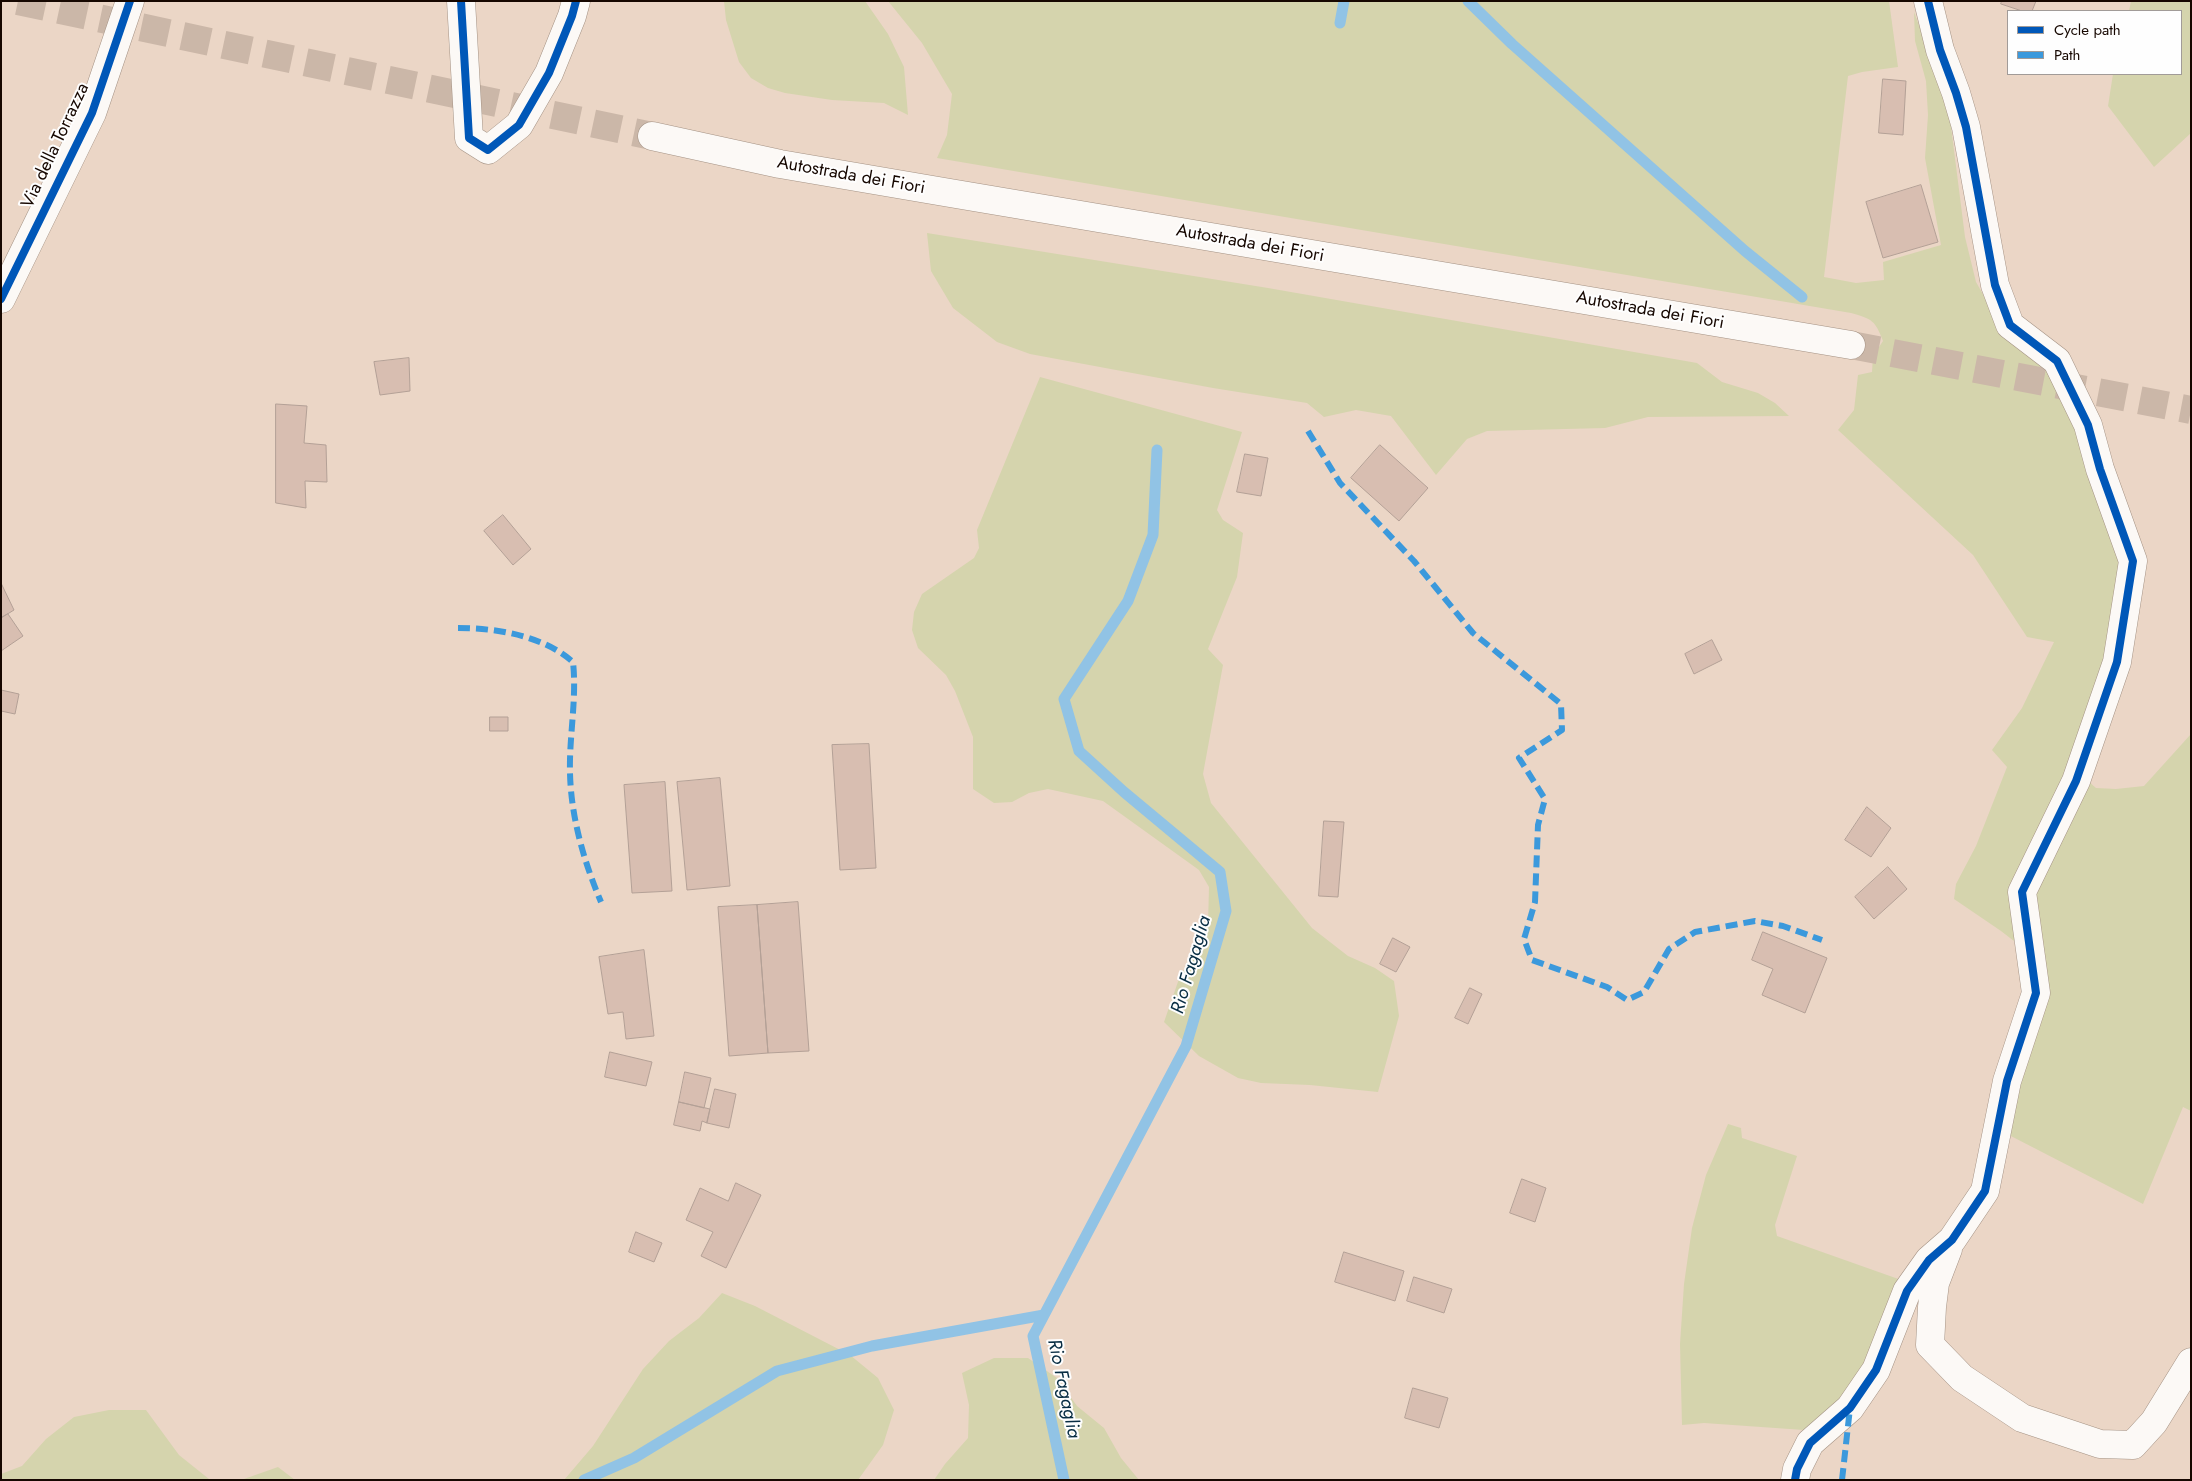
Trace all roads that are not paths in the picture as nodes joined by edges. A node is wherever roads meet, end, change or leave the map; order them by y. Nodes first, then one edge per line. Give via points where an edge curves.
1 (130, 1) edge
2 (461, 1) edge
3 (576, 1) edge
4 (1928, 1) edge
5 (652, 136) tunnel mouth
6 (1, 299) edge
7 (1850, 345) tunnel mouth
8 (1952, 1240) junction
9 (2191, 1362) edge
10 (1795, 1480) edge

1 - 6 main road, Via della Torrazza via 92,113
2 - 3 main road via 469,138 488,150 519,125 549,73
4 - 8 main road via 1940,50 1966,127 1995,285 2010,325 2057,361 2088,425 2100,469 2134,561 2117,662 2076,781 2022,892 2036,993 2007,1081 1985,1191
5 - 7 main road, Autostrada dei Fiori via 780,164 950,194
8 - 9 main road via 1936,1283 1930,1345 1962,1378 2022,1418 2100,1444 2133,1445 2154,1422
8 - 10 main road via 1928,1260 1907,1291 1876,1370 1850,1408 1810,1443

